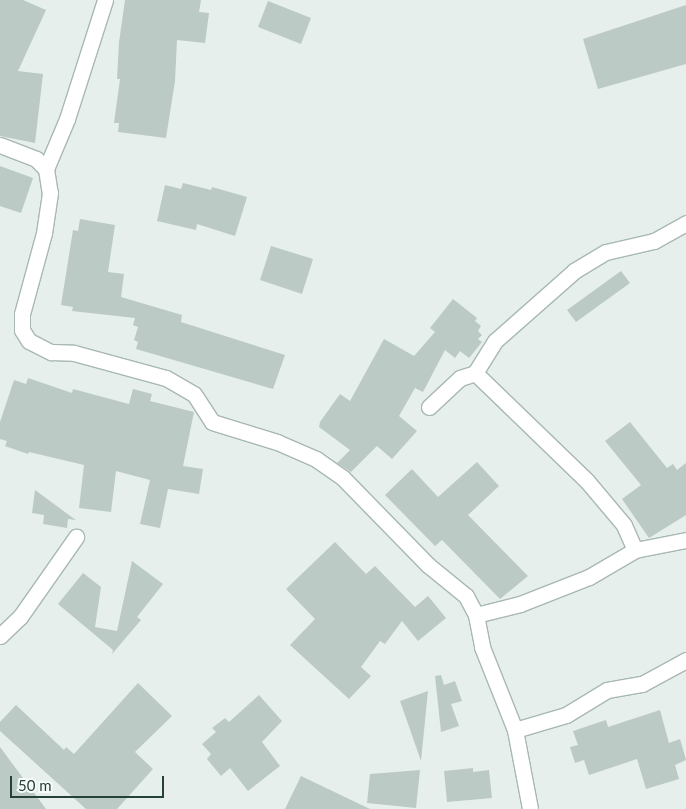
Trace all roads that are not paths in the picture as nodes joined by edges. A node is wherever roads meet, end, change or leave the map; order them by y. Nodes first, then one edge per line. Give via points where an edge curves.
1 (105, 0) edge
2 (0, 145) edge
3 (46, 169) junction
4 (686, 223) edge
5 (475, 373) junction
6 (429, 407) dead end
7 (76, 537) dead end
8 (686, 540) edge
9 (635, 550) junction
10 (476, 615) junction
11 (0, 636) edge
12 (686, 660) edge
13 (516, 730) junction
14 (530, 809) edge

1 - 3 street via 68,119
2 - 3 street via 36,159
3 - 10 street via 50,194 44,233 22,314 22,330 29,341 52,352 74,353 166,378 194,394 212,422 277,442 316,459 343,478 428,565 466,596
4 - 5 street via 654,240 606,252 574,271 495,342
5 - 6 street via 460,378
5 - 9 street via 587,481 624,525
7 - 11 street via 20,617
8 - 9 street
9 - 10 street via 589,578 520,604
10 - 13 street via 482,647
12 - 13 street via 642,684 607,690 566,714
13 - 14 street

